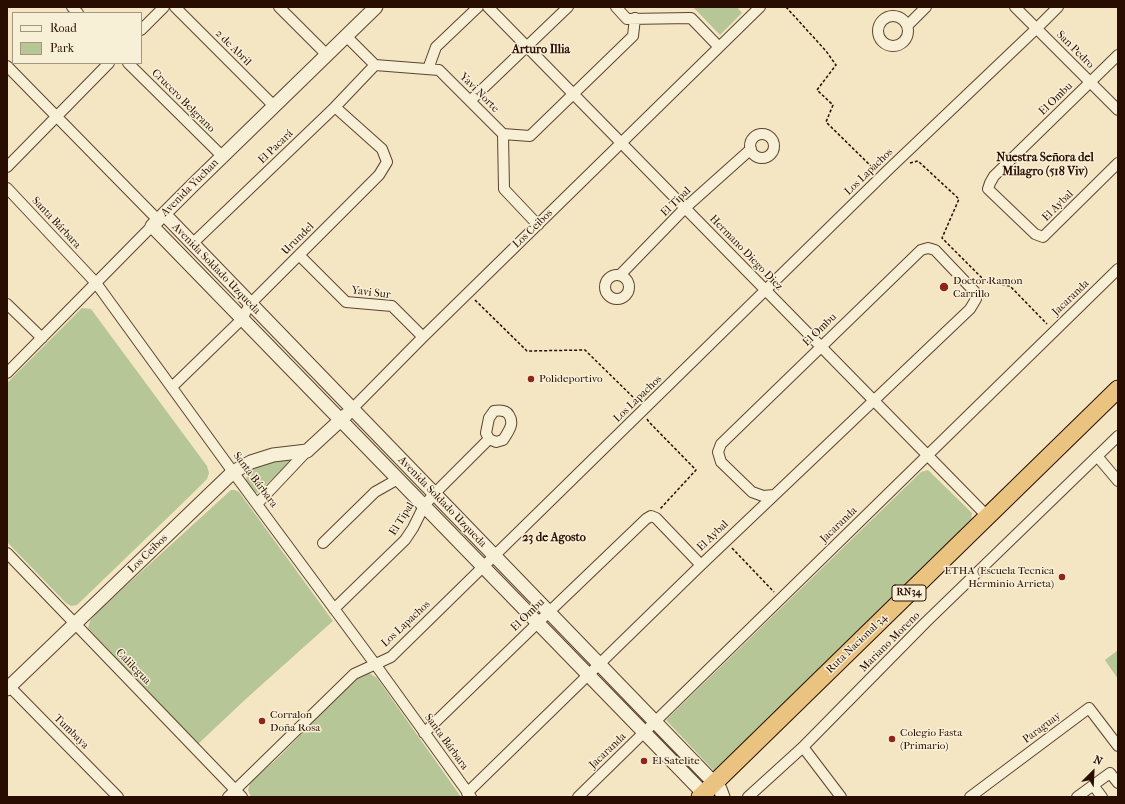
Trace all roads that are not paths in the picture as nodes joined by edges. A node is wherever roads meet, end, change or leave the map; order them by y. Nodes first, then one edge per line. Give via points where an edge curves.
1 (164, 7) edge
2 (175, 7) edge
3 (279, 7) edge
4 (376, 7) edge
5 (478, 7) edge
6 (488, 7) edge
7 (568, 7) edge
8 (616, 7) edge
9 (760, 7) edge
10 (926, 7) edge
11 (1015, 7) edge
12 (1058, 7) edge
13 (635, 18) junction
14 (907, 26) dead end
15 (142, 29) edge
16 (1036, 29) junction
17 (346, 36) junction
18 (526, 47) junction
19 (719, 47) junction
20 (327, 55) junction
21 (1118, 55) edge
22 (108, 64) edge
23 (129, 64) edge
24 (375, 65) junction
25 (7, 66) edge
26 (428, 69) junction
27 (1090, 82) junction
28 (573, 94) junction
29 (470, 101) junction
30 (274, 106) junction
31 (335, 107) junction
32 (1118, 110) edge
33 (57, 116) junction
34 (503, 134) junction
35 (621, 143) junction
36 (751, 149) dead end
37 (222, 156) junction
38 (1118, 163) edge
39 (7, 167) edge
40 (7, 188) edge
41 (685, 208) junction
42 (158, 220) junction
43 (538, 225) junction
44 (1049, 232) joint
45 (192, 244) junction
46 (299, 255) junction
47 (1118, 269) edge
48 (620, 275) dead end
49 (96, 283) junction
50 (765, 290) junction
51 (976, 298) joint
52 (7, 304) edge
53 (250, 304) junction
54 (242, 319) junction
55 (423, 337) junction
56 (42, 338) junction
57 (820, 346) junction
58 (7, 373) edge
59 (172, 387) junction
60 (1118, 390) edge
61 (874, 400) junction
62 (1118, 404) edge
63 (352, 409) junction
64 (340, 420) junction
65 (1118, 436) edge
66 (489, 439) dead end
67 (307, 451) junction
68 (928, 455) junction
69 (1097, 456) junction
70 (233, 472) junction
71 (398, 479) junction
72 (1118, 480) edge
73 (434, 494) junction
74 (774, 495) junction
75 (257, 504) junction
76 (424, 506) junction
77 (988, 517) junction
78 (323, 543) dead end
79 (7, 553) edge
80 (494, 555) junction
81 (701, 565) junction
82 (483, 566) junction
83 (334, 610) junction
84 (549, 612) junction
85 (538, 623) junction
86 (74, 624) junction
87 (375, 664) junction
88 (599, 664) junction
89 (589, 675) junction
90 (8, 687) edge
91 (655, 721) junction
92 (644, 732) junction
93 (424, 733) junction
94 (1118, 746) edge
95 (803, 747) junction
96 (1118, 783) edge
97 (1093, 785) junction
98 (711, 793) edge
99 (235, 795) edge
100 (469, 795) edge
101 (118, 797) edge
102 (578, 797) edge
103 (748, 797) edge
104 (841, 797) edge
105 (970, 797) edge
106 (1077, 797) edge
107 (1102, 797) edge

1 - 15 street
2 - 30 street, 2 de Abril
3 - 20 street
4 - 17 street, Avenida Yuchan
5 - 26 street via 436,48
6 - 18 street, Hermano Diego Diez
7 - 18 street
8 - 13 street via 627,18
9 - 19 street, Los Ceibos
10 - 14 street
11 - 16 street, San Pedro
12 - 16 street, Los Lapachos
13 - 19 street via 691,18
13 - 28 street via 633,36
16 - 27 street, San Pedro
16 - 50 street, Los Lapachos
17 - 20 street, Avenida Yuchan
17 - 24 street
18 - 28 street, Hermano Diego Diez
18 - 29 street
19 - 35 street, Los Ceibos
20 - 30 street, Avenida Yuchan
21 - 27 street, El Ombu
22 - 33 street
23 - 37 street, Crucero Belgrano
24 - 26 street, Yavi Norte
24 - 31 street, El Pacará
25 - 33 street, Avenida Soldado Uzqueda
26 - 29 street, Yavi Norte via 439,70
27 - 32 street, San Pedro
27 - 44 street, El Ombu via 994,176 988,189 1035,234 1043,237
28 - 34 street via 530,136
28 - 35 street, Hermano Diego Diez
29 - 34 street, Yavi Norte
30 - 37 street, Avenida Yuchan
31 - 45 street, El Pacará
31 - 46 street, Urundel via 382,149 387,162 380,174
33 - 39 street
33 - 42 street, Avenida Soldado Uzqueda
34 - 43 street via 504,189
35 - 41 street, Hermano Diego Diez
35 - 43 street, Los Ceibos
36 - 41 street, El Tipal
37 - 42 street, Avenida Yuchan
38 - 44 street, El Aybal
40 - 49 street, Santa Bárbara
41 - 48 street, El Tipal
41 - 50 street, Hermano Diego Diez
42 - 45 street, Avenida Soldado Uzqueda
42 - 49 street, Avenida Yuchan
42 - 54 street, Avenida Soldado Uzqueda
43 - 55 street, Los Ceibos
45 - 53 street, Avenida Soldado Uzqueda
46 - 53 street, Urundel
46 - 55 street, Yavi Sur via 346,302 392,306
47 - 68 street, Jacaranda
49 - 56 street, Avenida Yuchan
49 - 59 street, Santa Bárbara
50 - 57 street, Hermano Diego Diez
50 - 80 street, Los Lapachos
51 - 57 street, El Ombu via 975,292 935,250 921,250
51 - 61 street, El Aybal via 970,309
52 - 56 street
53 - 54 street, Urundel
53 - 63 street, Avenida Soldado Uzqueda
54 - 59 street, Urundel
54 - 64 street, Avenida Soldado Uzqueda
55 - 63 street, Los Ceibos
56 - 58 street, Avenida Yuchan
57 - 61 street, Hermano Diego Diez
57 - 74 street, El Ombu via 721,444 718,452 721,462 752,492 763,496
59 - 70 street, Santa Bárbara
60 - 77 highway, Ruta Nacional 34 / RN34
61 - 68 street, Hermano Diego Diez
61 - 74 street, El Aybal
62 - 98 highway, Ruta Nacional 34 / RN34 via 996,524
63 - 64 street, Los Ceibos
63 - 73 street, Avenida Soldado Uzqueda
64 - 67 street, Los Ceibos
64 - 71 street, Avenida Soldado Uzqueda
65 - 69 street, Mariano Moreno
66 - 73 street, El Tipal
67 - 70 street, Los Ceibos via 273,455 251,462
67 - 75 street, Los Ceibos
68 - 77 street, Hermano Diego Diez
68 - 91 street, Jacaranda
69 - 72 street
69 - 95 street, Mariano Moreno via 926,622
70 - 75 street, Santa Bárbara
70 - 86 street, Los Ceibos
71 - 76 street, Avenida Soldado Uzqueda
71 - 78 street via 375,492
73 - 76 street, El Tipal
73 - 80 street, Avenida Soldado Uzqueda
74 - 81 street, El Aybal
75 - 83 street, Santa Bárbara
76 - 82 street, Avenida Soldado Uzqueda
76 - 83 street, El Tipal via 405,540
77 - 98 highway, Ruta Nacional 34 / RN34
79 - 86 street, Calilegua
80 - 82 street, Los Lapachos
80 - 84 street, Avenida Soldado Uzqueda
81 - 84 street, El Ombu via 656,518 652,517 646,519
81 - 88 street, El Aybal
82 - 85 street, Avenida Soldado Uzqueda
82 - 87 street, Los Lapachos via 391,657
83 - 87 street, Santa Bárbara
84 - 85 street, El Ombu
84 - 88 street, Avenida Soldado Uzqueda
85 - 89 street, Avenida Soldado Uzqueda
85 - 93 street, El Ombu
86 - 90 street, Los Ceibos
86 - 99 street, Calilegua
87 - 93 street, Santa Bárbara
87 - 99 street, Los Lapachos via 354,674
88 - 89 street, El Aybal
88 - 91 street, Avenida Soldado Uzqueda
89 - 92 street, Avenida Soldado Uzqueda
89 - 100 street, El Aybal
90 - 101 street, Tumbaya
91 - 92 street, Jacaranda
91 - 98 street, Avenida Soldado Uzqueda
92 - 98 street, Avenida Soldado Uzqueda
92 - 102 street, Jacaranda
93 - 100 street, Santa Bárbara
94 - 105 street, Paraguay via 1089,708
95 - 103 street, Mariano Moreno
95 - 104 street
96 - 97 street via 1110,773
97 - 106 street
97 - 107 street

